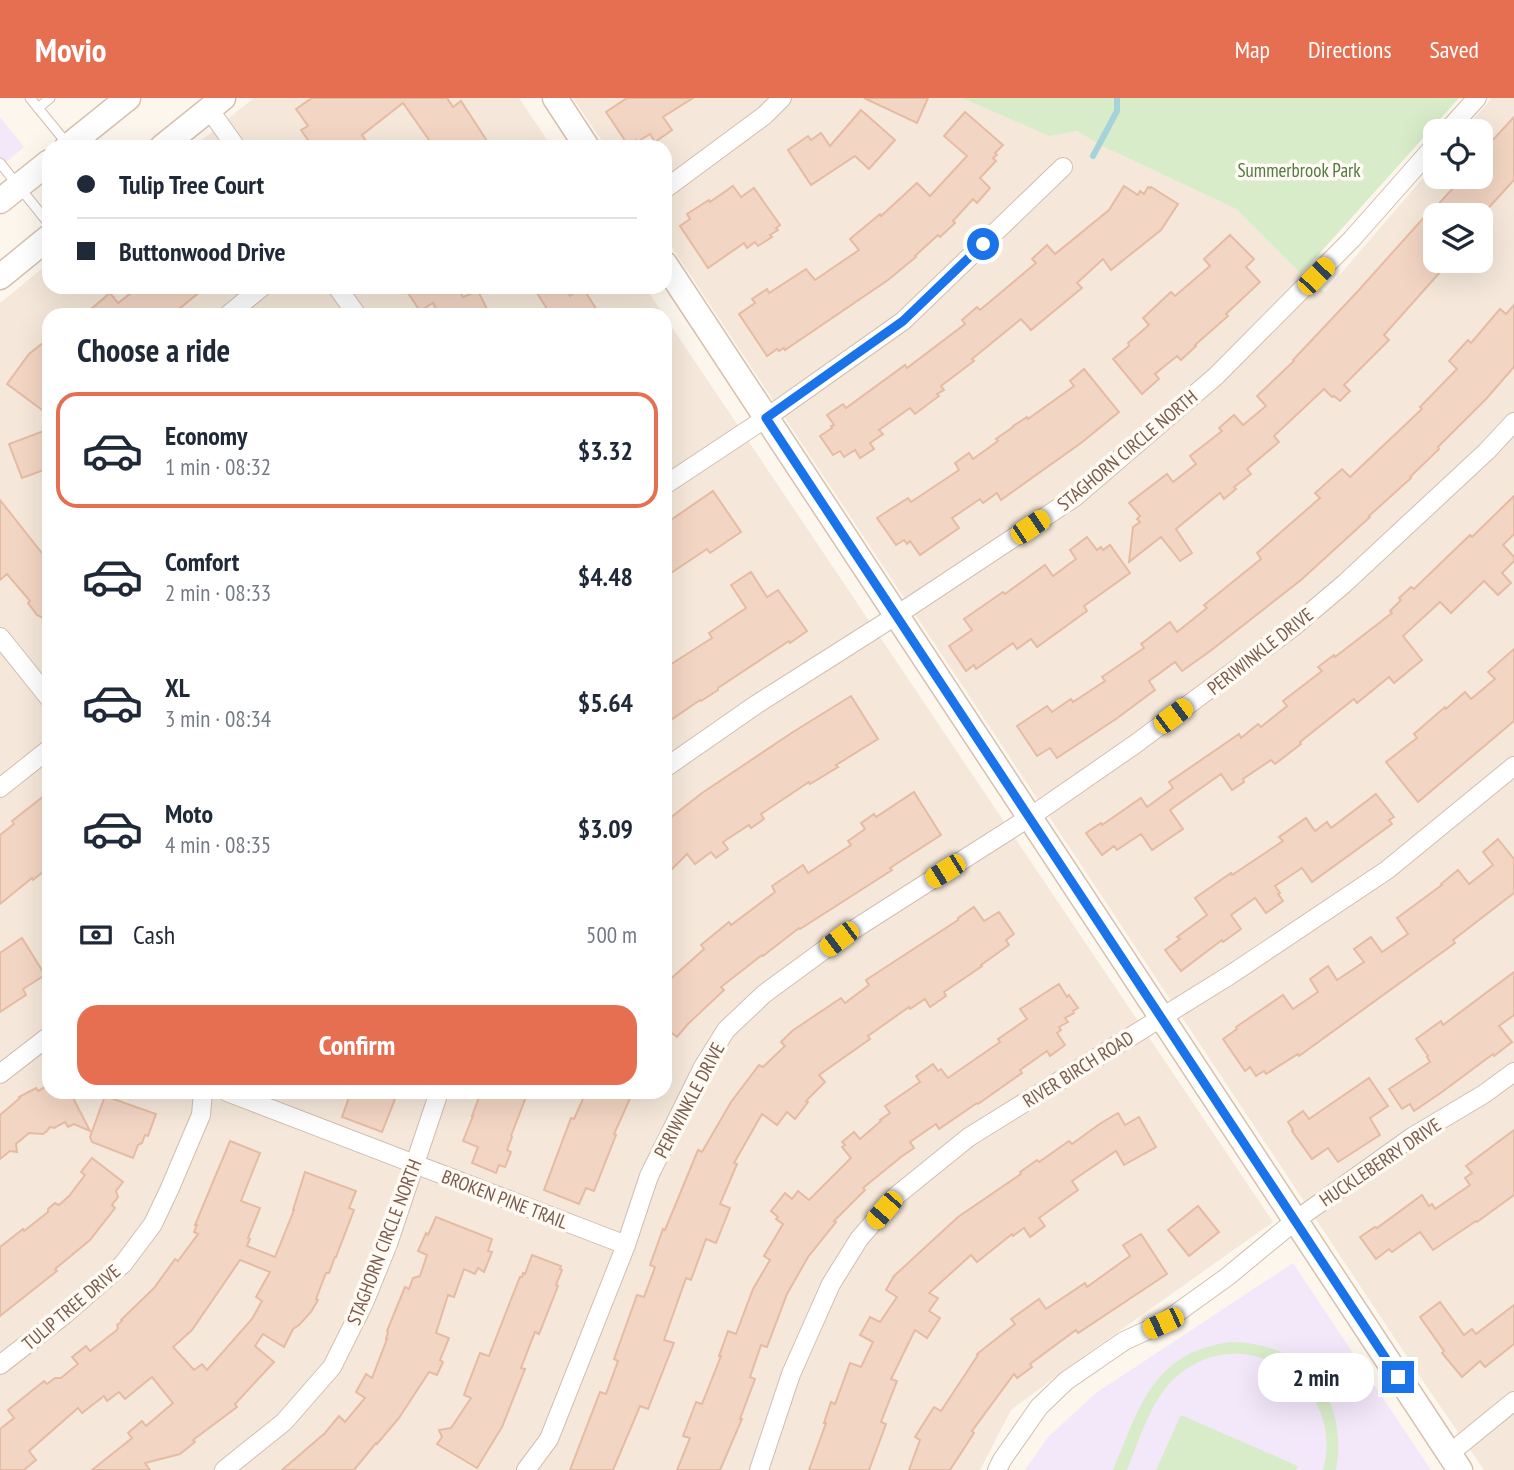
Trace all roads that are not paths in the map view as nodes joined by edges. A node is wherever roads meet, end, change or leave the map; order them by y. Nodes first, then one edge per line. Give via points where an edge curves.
1 (30, 98) edge
2 (50, 98) edge
3 (128, 98) edge
4 (555, 98) edge
5 (782, 98) edge
6 (1477, 98) edge
7 (216, 104) edge
8 (38, 108) junction
9 (1458, 119) edge
10 (63, 140) edge
11 (76, 140) edge
12 (171, 140) edge
13 (233, 140) edge
14 (582, 140) edge
15 (1423, 159) edge
16 (0, 163) edge
17 (1063, 167) dead end
18 (42, 168) edge
19 (672, 184) edge
20 (9, 194) edge
21 (42, 218) edge
22 (42, 243) edge
23 (672, 275) edge
24 (0, 276) edge
25 (254, 294) edge
26 (236, 308) edge
27 (766, 418) junction
28 (1514, 422) edge
29 (672, 480) edge
30 (897, 615) junction
31 (0, 636) edge
32 (42, 689) edge
33 (42, 755) edge
34 (672, 763) edge
35 (1514, 766) edge
36 (0, 788) edge
37 (1030, 817) junction
38 (1162, 1017) junction
39 (42, 1041) edge
40 (1514, 1072) edge
41 (0, 1074) edge
42 (203, 1099) edge
43 (245, 1099) edge
44 (437, 1099) edge
45 (415, 1164) junction
46 (1296, 1220) junction
47 (626, 1245) junction
48 (0, 1365) edge
49 (1514, 1401) edge
50 (1455, 1462) edge
51 (224, 1470) edge
52 (526, 1470) edge
53 (759, 1470) edge
54 (998, 1470) edge

1 - 8 lane
2 - 8 lane
3 - 11 street
4 - 14 street
5 - 19 street
6 - 9 street
7 - 12 street
7 - 13 street
8 - 10 lane
15 - 30 street, STAGHORN CIRCLE NORTH via 1352,239 1216,376 1075,497
16 - 20 lane
17 - 27 street via 903,321
18 - 20 street
20 - 21 lane
22 - 24 street
23 - 27 street
25 - 26 street
27 - 29 street
27 - 30 street
28 - 37 street, PERIWINKLE DRIVE via 1292,628
30 - 34 street, STAGHORN CIRCLE NORTH
30 - 37 street
31 - 32 street
33 - 36 street
35 - 38 street, RIVER BIRCH ROAD via 1387,870
37 - 38 street
37 - 47 street, PERIWINKLE DRIVE via 839,939 764,994 726,1030 649,1175
38 - 46 street
38 - 53 street, RIVER BIRCH ROAD via 969,1137 896,1196 859,1238 831,1284 791,1374
39 - 41 street
40 - 46 street, HUCKLEBERRY DRIVE via 1412,1137
42 - 48 street, TULIP TREE DRIVE via 201,1115 153,1224 123,1265
43 - 45 street, BROKEN PINE TRAIL
44 - 45 street, STAGHORN CIRCLE NORTH
45 - 47 street, BROKEN PINE TRAIL
45 - 51 street, STAGHORN CIRCLE NORTH via 365,1303 332,1367 284,1422
46 - 50 street
46 - 54 street, HUCKLEBERRY DRIVE via 1163,1323 1124,1341 1066,1381 1039,1407
47 - 52 street, PERIWINKLE DRIVE via 549,1439
49 - 50 street

